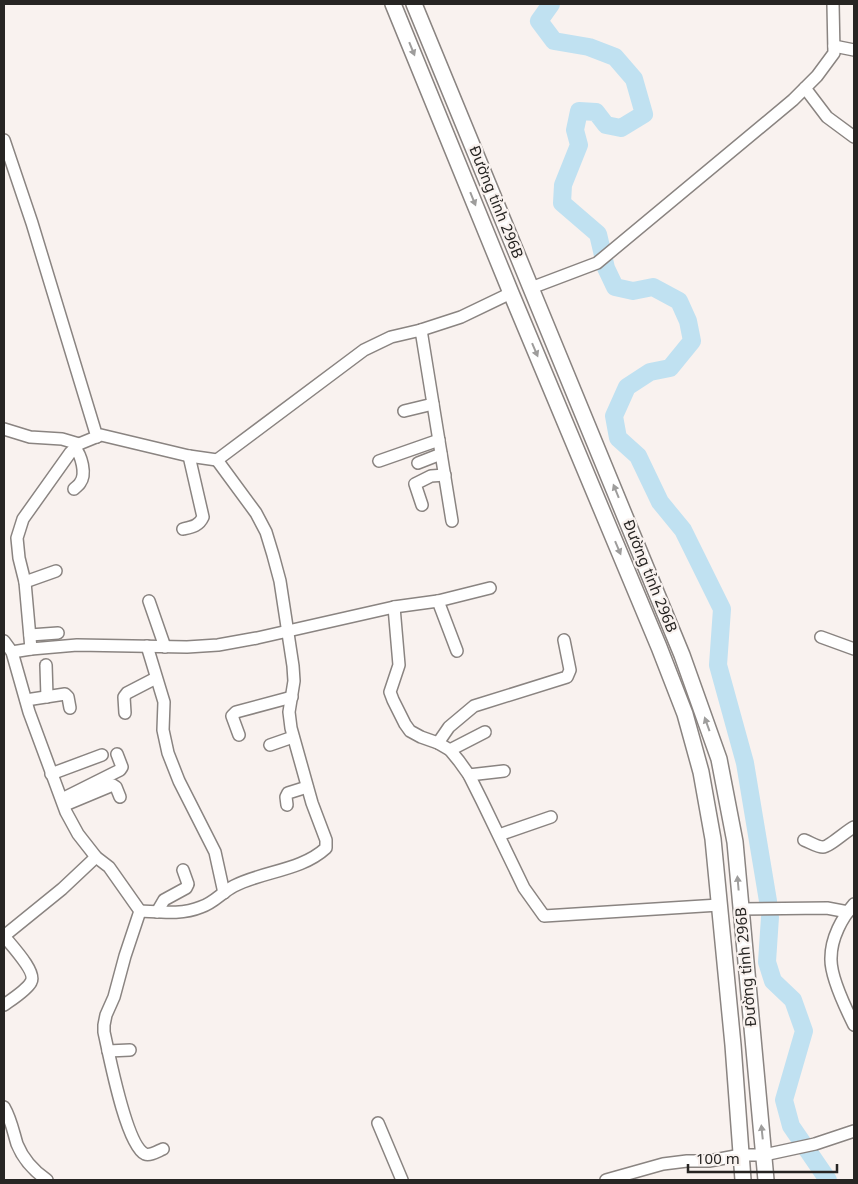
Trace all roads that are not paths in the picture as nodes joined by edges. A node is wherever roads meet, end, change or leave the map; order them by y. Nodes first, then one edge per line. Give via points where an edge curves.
1 (393, 4) edge
2 (414, 4) edge
3 (833, 4) edge
4 (834, 46) junction
5 (854, 50) edge
6 (805, 88) junction
7 (854, 136) edge
8 (4, 140) edge
9 (531, 288) junction
10 (511, 293) junction
11 (421, 330) junction
12 (433, 404) junction
13 (404, 411) dead end
14 (4, 429) edge
15 (97, 437) junction
16 (439, 440) junction
17 (77, 446) junction
18 (442, 454) junction
19 (189, 456) junction
20 (217, 460) junction
21 (380, 461) dead end
22 (418, 463) dead end
23 (445, 475) junction
24 (74, 488) dead end
25 (422, 505) dead end
26 (452, 521) dead end
27 (183, 529) dead end
28 (56, 572) dead end
29 (25, 582) junction
30 (490, 588) dead end
31 (149, 601) dead end
32 (438, 601) junction
33 (394, 607) junction
34 (288, 631) junction
35 (58, 633) dead end
36 (30, 635) junction
37 (821, 637) dead end
38 (564, 640) dead end
39 (4, 641) edge
40 (147, 646) junction
41 (165, 647) junction
42 (31, 649) junction
43 (854, 649) edge
44 (457, 651) dead end
45 (12, 652) junction
46 (46, 666) dead end
47 (156, 678) junction
48 (47, 697) junction
49 (292, 697) junction
50 (26, 700) junction
51 (70, 708) dead end
52 (125, 713) dead end
53 (485, 732) dead end
54 (239, 735) dead end
55 (293, 737) junction
56 (438, 743) junction
57 (270, 745) dead end
58 (450, 750) junction
59 (117, 754) dead end
60 (102, 756) dead end
61 (504, 771) dead end
62 (51, 774) junction
63 (468, 775) junction
64 (307, 787) junction
65 (120, 797) dead end
66 (63, 800) junction
67 (287, 805) dead end
68 (551, 817) dead end
69 (854, 827) edge
70 (499, 835) junction
71 (804, 840) dead end
72 (96, 857) junction
73 (183, 870) dead end
74 (224, 893) junction
75 (719, 905) junction
76 (851, 908) edge
77 (741, 909) junction
78 (140, 911) junction
79 (158, 912) junction
80 (4, 936) edge
81 (4, 1005) edge
82 (854, 1025) edge
83 (130, 1050) dead end
84 (108, 1051) junction
85 (4, 1106) edge
86 (378, 1122) dead end
87 (854, 1131) edge
88 (163, 1149) dead end
89 (741, 1155) junction
90 (764, 1155) junction
91 (47, 1180) edge
92 (402, 1180) edge
93 (606, 1180) edge
94 (744, 1180) edge
95 (766, 1180) edge

1 -> 10 main road, Đường tỉnh 296B
2 - 9 main road, Đường tỉnh 296B
3 - 4 street
4 - 5 street
4 - 6 street via 834,53
6 - 7 street via 827,117
6 - 9 street via 597,263
8 - 15 street
77 -> 9 main road, Đường tỉnh 296B via 732,826 712,738 682,655
10 - 11 street via 461,317
10 -> 75 main road, Đường tỉnh 296B via 685,714 710,821
11 - 12 street
11 - 20 street via 391,337 364,350
12 - 13 street
12 - 16 street
14 - 17 street via 30,437 62,439
15 - 17 street
15 - 19 street via 101,435
16 - 18 street
16 - 21 street
17 - 24 street via 83,478
17 - 29 street via 23,519 17,538
18 - 22 street
18 - 23 street
19 - 20 street
19 - 27 street via 203,517 194,526
20 - 34 street via 266,532 280,581
23 - 25 street via 431,476 415,484
23 - 26 street
28 - 29 street
29 - 36 street
30 - 32 street
31 - 41 street
32 - 33 street
32 - 44 street
33 - 34 street
33 - 56 street via 399,665 390,692 410,731
34 - 41 street via 218,645
34 - 49 street via 294,681
35 - 36 street
36 - 42 street
37 - 43 street
38 - 56 street via 570,670 567,677 474,706 449,727
39 - 45 street
40 - 41 street
40 - 42 street via 77,645
40 - 47 street
42 - 45 street
45 - 50 street
46 - 48 street
47 - 52 street via 127,693 124,697
47 - 74 street via 164,702 163,730 168,753 215,852
48 - 50 street
48 - 51 street via 65,694
49 - 54 street via 236,712 232,716
49 - 55 street via 289,712
50 - 62 street
53 - 58 street
55 - 57 street
55 - 64 street
56 - 58 street
58 - 63 street
59 - 66 street via 122,767 120,770
60 - 62 street
61 - 63 street
62 - 66 street
63 - 70 street
64 - 67 street via 288,793
64 - 74 street via 326,848 287,869 262,874
65 - 66 street via 112,785
66 - 72 street via 78,834
68 - 70 street
69 - 71 street via 827,847
70 - 75 street via 524,888 544,916
72 - 78 street via 109,867
72 - 80 street
73 - 79 street via 188,884 186,888 164,900
74 - 79 street via 201,907 184,912
75 - 89 main road, Đường tỉnh 296B
76 - 77 street
76 - 82 street via 835,936 831,959 837,986
90 -> 77 main road, Đường tỉnh 296B
78 - 79 street
78 - 84 street via 104,1025
80 - 81 street via 33,976 31,983
83 - 84 street
84 - 88 street via 132,1138 145,1154
85 - 91 street via 25,1159
86 - 92 street
87 - 90 street via 815,1144
89 - 90 street
89 - 93 street via 663,1164
89 - 94 main road, Đường tỉnh 296B
90 - 95 main road, Đường tỉnh 296B

